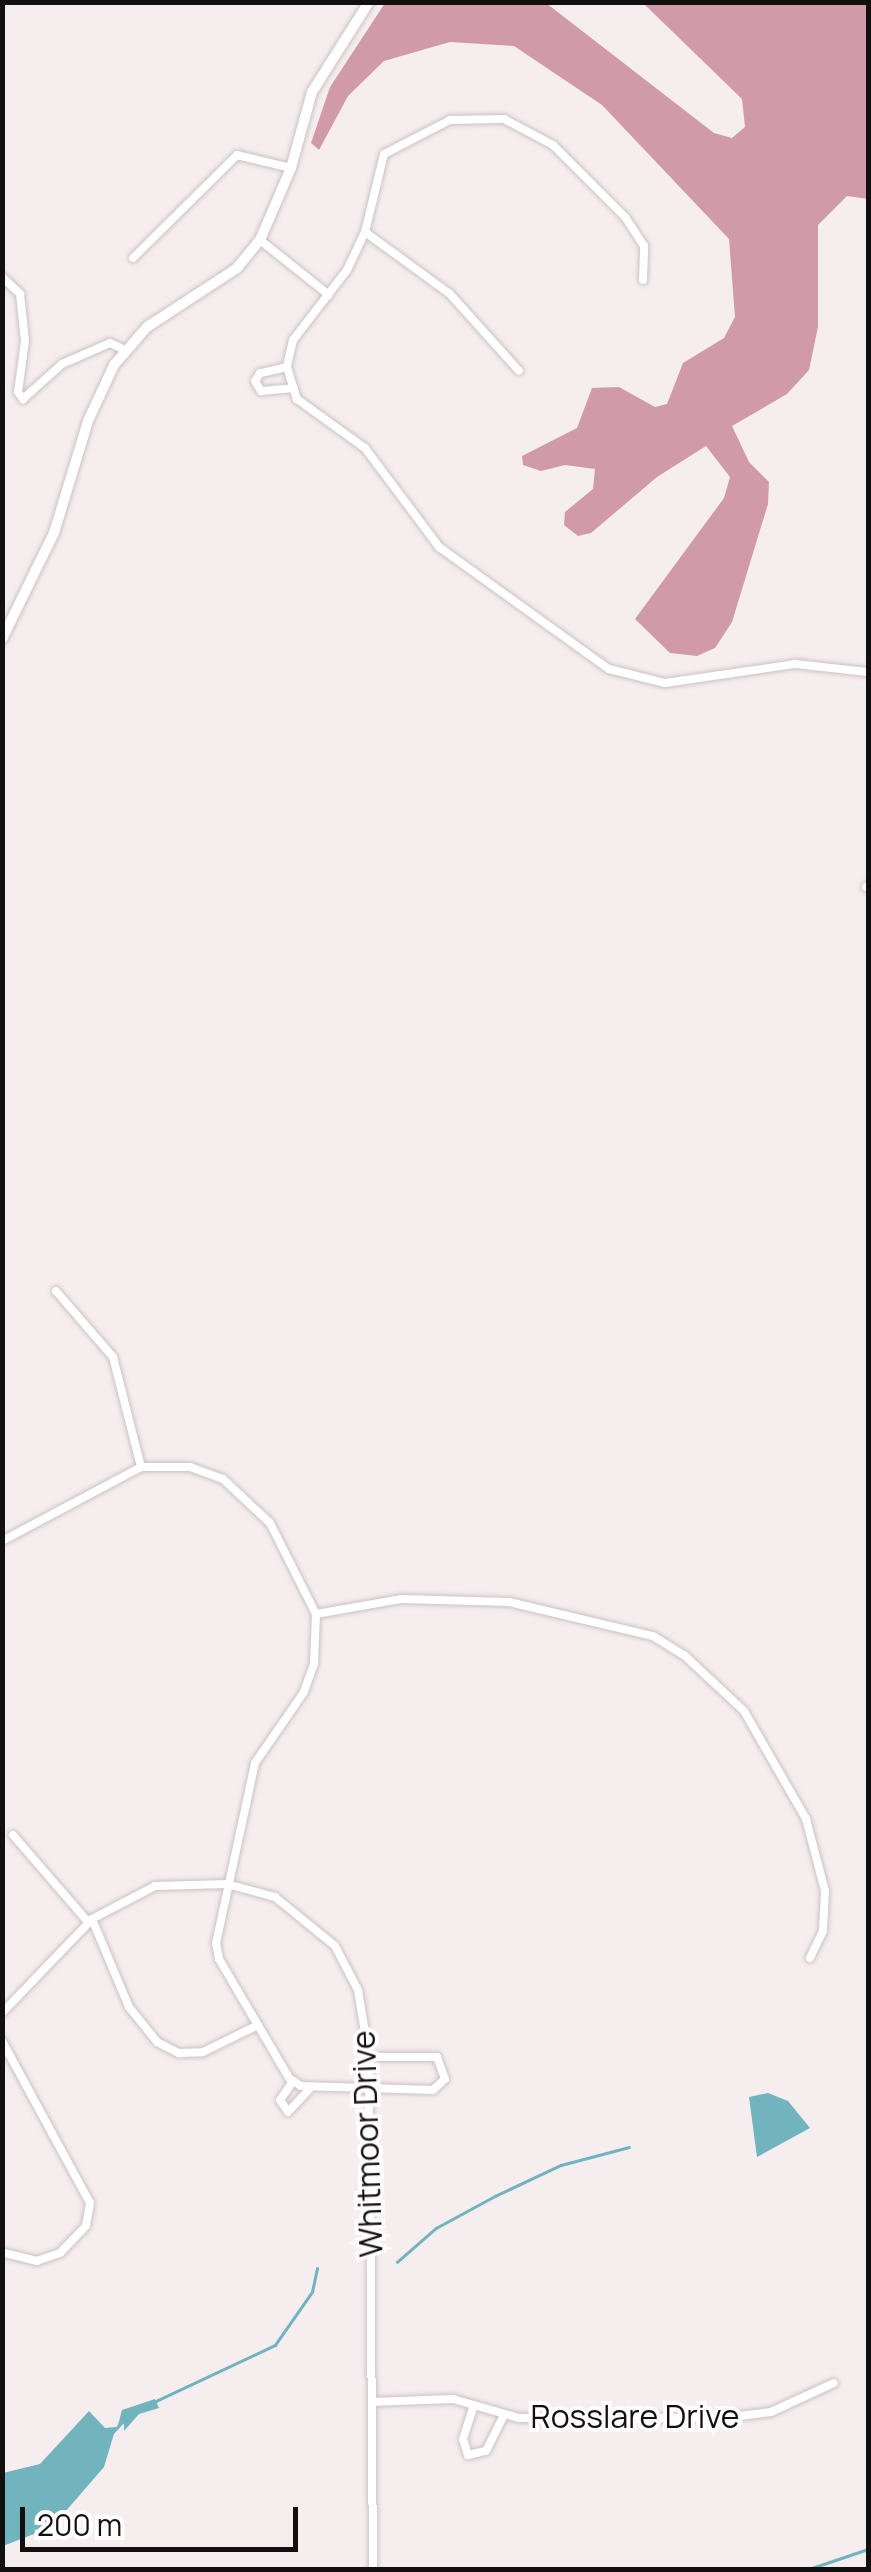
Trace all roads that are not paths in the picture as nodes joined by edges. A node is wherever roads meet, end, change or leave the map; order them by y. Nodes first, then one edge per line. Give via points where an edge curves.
1 (368, 2) edge
2 (291, 168) junction
3 (364, 232) junction
4 (260, 240) junction
5 (134, 258) dead end
6 (2, 277) edge
7 (643, 280) dead end
8 (330, 295) junction
9 (126, 350) junction
10 (287, 367) junction
11 (519, 371) dead end
12 (294, 388) junction
13 (2, 639) edge
14 (868, 672) edge
15 (56, 1291) dead end
16 (141, 1467) junction
17 (2, 1541) edge
18 (316, 1614) junction
19 (13, 1835) dead end
20 (227, 1884) junction
21 (90, 1921) junction
22 (810, 1958) dead end
23 (2, 2013) edge
24 (258, 2025) junction
25 (2, 2041) edge
26 (369, 2057) junction
27 (293, 2081) junction
28 (310, 2088) junction
29 (371, 2092) junction
30 (2, 2252) edge
31 (834, 2384) dead end
32 (372, 2402) junction
33 (474, 2405) junction
34 (504, 2415) junction
35 (374, 2570) edge

1 - 2 street via 312,92
2 - 4 street
2 - 5 street via 238,155
3 - 7 street via 376,171 398,141 450,120 504,119 554,145 626,218 644,246
3 - 8 street
3 - 11 street via 440,285
4 - 8 street
4 - 9 street via 237,268 148,327
6 - 9 street via 20,294 23,398 62,364 110,344
8 - 10 street via 293,340
9 - 13 street via 98,394 54,533
10 - 12 street
10 - 12 street via 260,373 255,381 262,391
12 - 14 street via 315,418 365,448 439,547 609,669 664,684 794,664
15 - 16 street via 114,1357
16 - 17 street
16 - 18 street via 190,1467 239,1489 270,1523
18 - 20 street via 314,1664 304,1692 255,1763
18 - 22 street via 401,1599 509,1602 640,1632 684,1654 744,1711 806,1818 824,1890 823,1931
19 - 21 street
20 - 21 street, Whitmoor Drive via 155,1886
20 - 24 street via 219,1960
20 - 26 street, Whitmoor Drive via 275,1897 335,1946 358,1990
21 - 23 street, Whitmoor Drive
21 - 24 street via 129,2008 157,2042 179,2052 203,2052
24 - 27 street
25 - 30 street via 90,2203 86,2226 60,2253 38,2261
26 - 29 street, Whitmoor Drive
26 - 29 street via 437,2057 446,2072 433,2090
27 - 28 street
27 - 28 street via 280,2100 288,2112
28 - 29 street
29 - 32 street, Whitmoor Drive
31 - 34 street, Rosslare Drive via 754,2416
32 - 33 street, Rosslare Drive via 453,2399
32 - 35 street, Whitmoor Drive
33 - 34 street, Rosslare Drive
33 - 34 street via 463,2439 468,2454 486,2451

